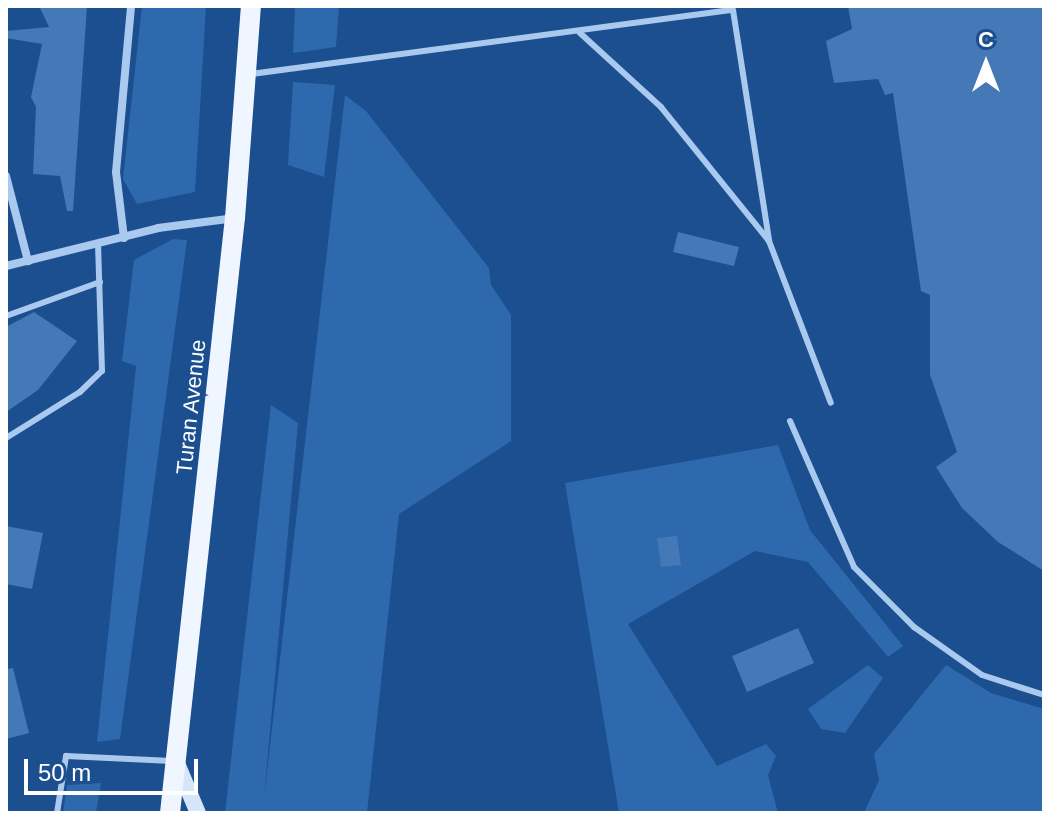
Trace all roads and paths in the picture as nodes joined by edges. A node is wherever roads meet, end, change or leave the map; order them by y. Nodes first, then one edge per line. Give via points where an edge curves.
1 (131, 6) edge
2 (251, 6) edge
3 (580, 33) junction
4 (247, 75) junction
5 (6, 176) edge
6 (235, 218) junction
7 (124, 238) junction
8 (769, 241) junction
9 (98, 244) junction
10 (28, 261) junction
11 (6, 266) edge
12 (100, 282) junction
13 (6, 316) edge
14 (831, 403) dead end
15 (790, 421) dead end
16 (6, 438) edge
17 (1044, 695) edge
18 (176, 761) junction
19 (169, 810) edge
20 (57, 813) edge
21 (198, 813) edge

1 - 7 street via 116,172
2 - 4 main road, Turan Avenue
3 - 4 lane
3 - 8 lane via 661,107
3 - 8 lane via 733,10
4 - 6 main road, Turan Avenue
5 - 10 street
6 - 7 street
6 - 18 main road, Turan Avenue
7 - 9 street
8 - 14 lane
9 - 10 street
9 - 12 lane
10 - 11 street
12 - 13 lane
12 - 16 lane via 102,371 80,392
15 - 17 lane via 854,567 914,627 982,675
18 - 19 main road, Turan Avenue
18 - 20 lane via 66,756
18 - 21 main road

